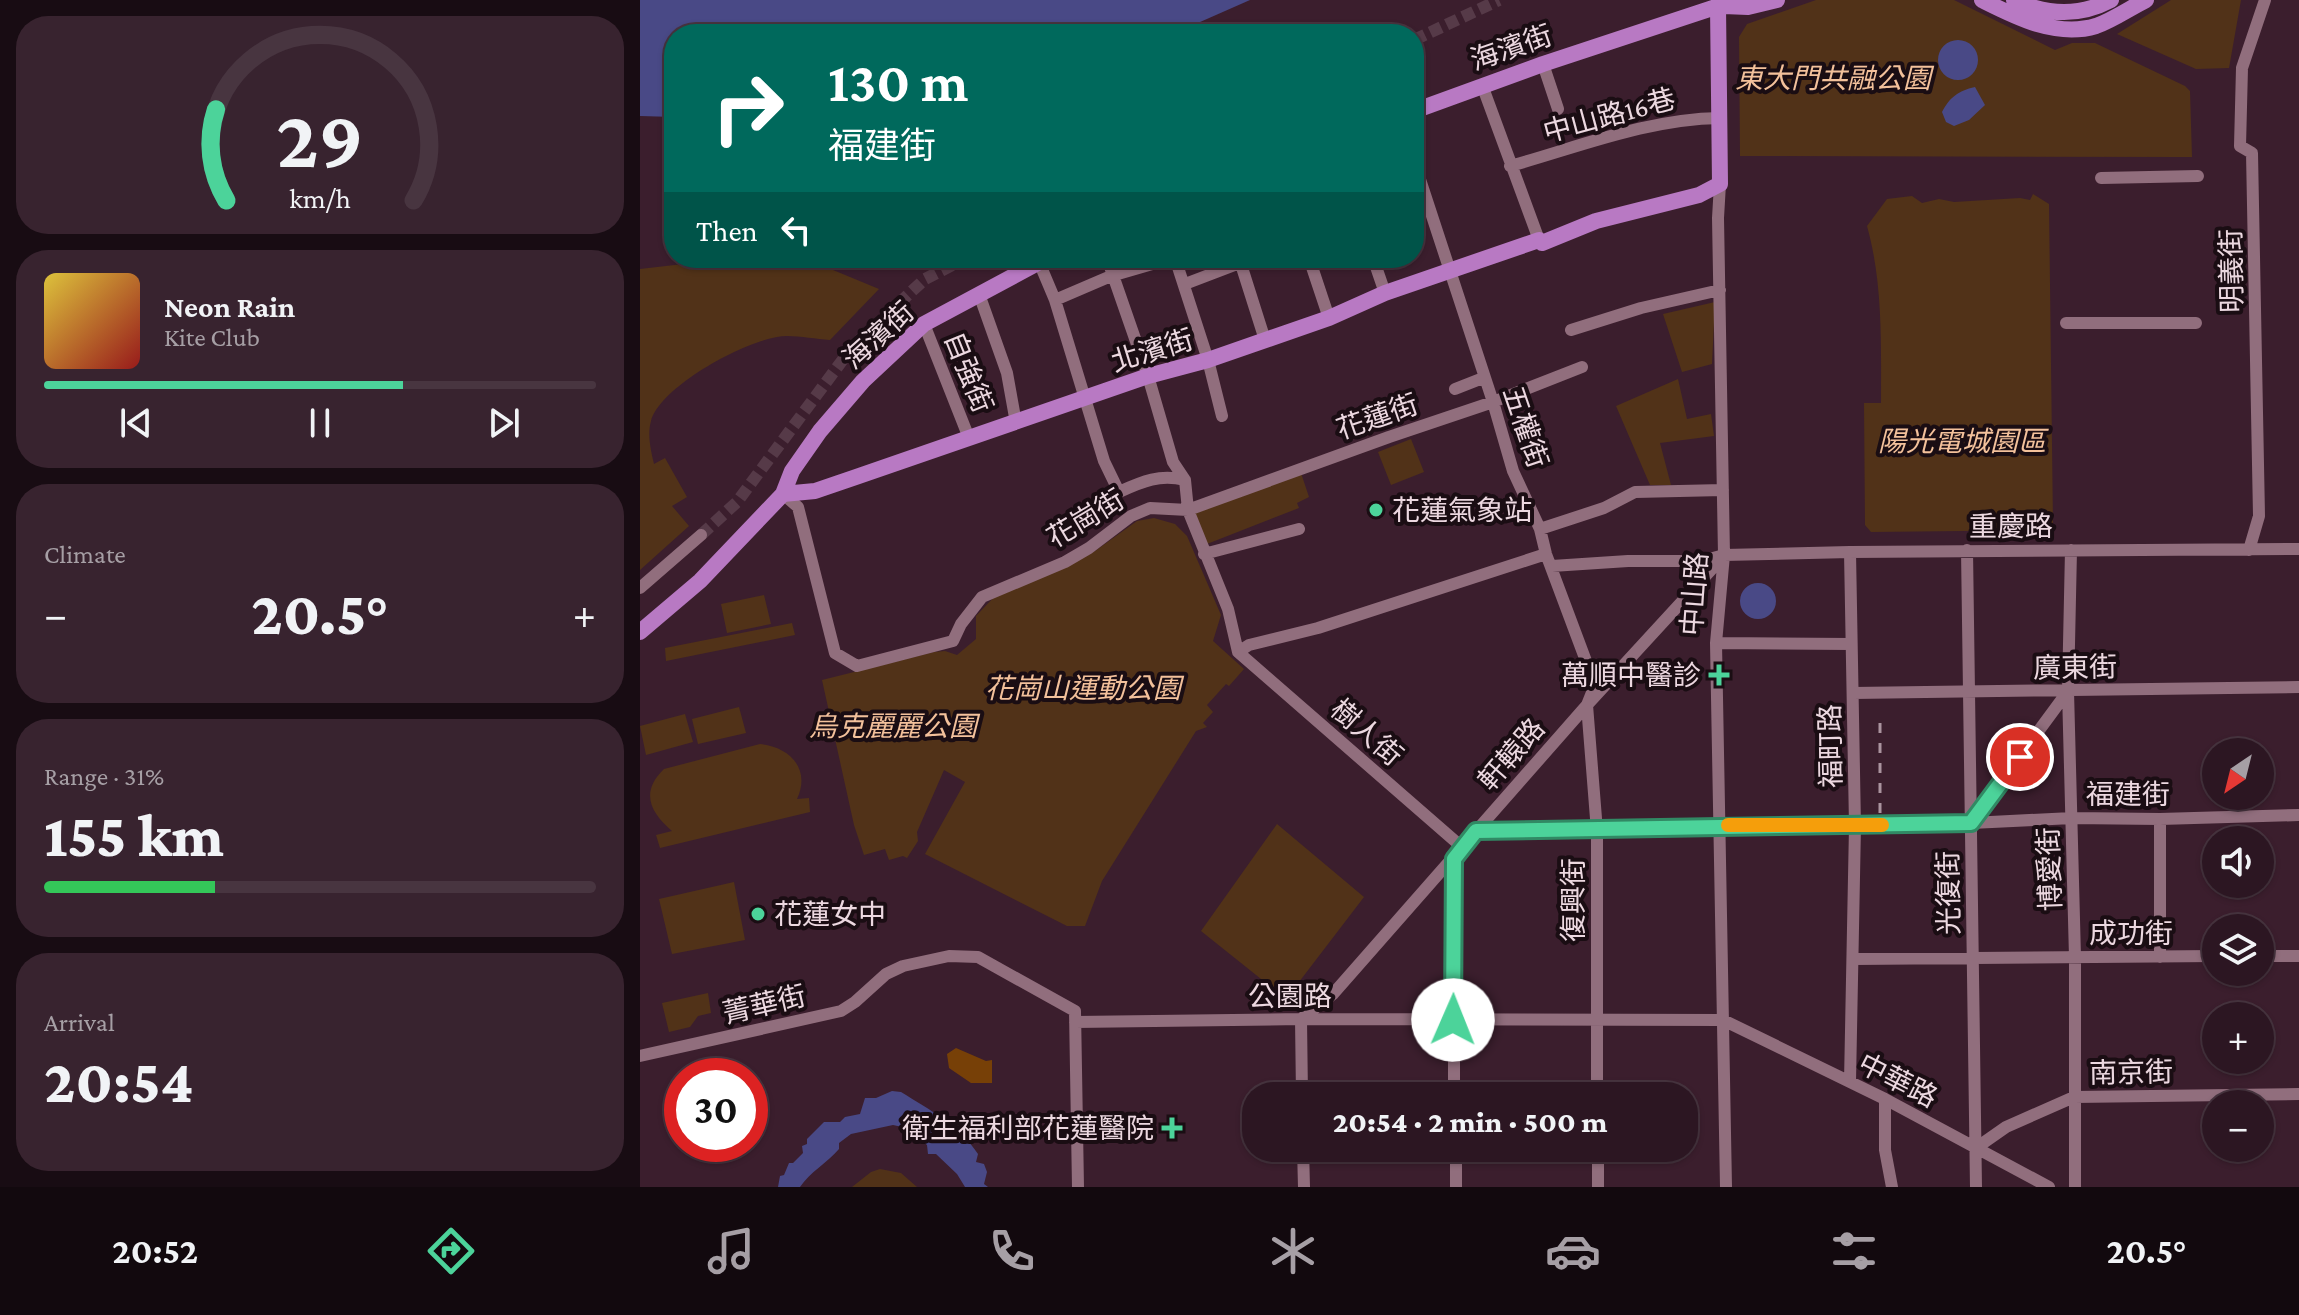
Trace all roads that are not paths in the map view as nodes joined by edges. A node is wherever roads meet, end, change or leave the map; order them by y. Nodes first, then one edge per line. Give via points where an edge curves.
1 (1737, 0) edge
2 (1777, 0) edge
3 (1982, 0) edge
4 (2014, 0) edge
5 (2111, 0) edge
6 (2146, 0) edge
7 (2265, 0) edge
8 (1718, 6) junction
9 (1543, 64) junction
10 (1482, 85) junction
11 (1424, 107) edge
12 (1558, 109) dead end
13 (1720, 118) junction
14 (1510, 166) junction
15 (2198, 176) dead end
16 (2101, 178) dead end
17 (1720, 184) junction
18 (1424, 193) edge
19 (1539, 240) junction
20 (1028, 268) edge
21 (1045, 268) edge
22 (1109, 268) edge
23 (1139, 268) edge
24 (1178, 268) edge
25 (1223, 268) edge
26 (1241, 268) edge
27 (1312, 268) edge
28 (1376, 268) edge
29 (1448, 270) junction
30 (1111, 276) junction
31 (1185, 284) junction
32 (1720, 290) junction
33 (1385, 293) junction
34 (979, 294) junction
35 (1055, 300) junction
36 (1329, 318) junction
37 (2066, 323) dead end
38 (2196, 323) dead end
39 (924, 324) junction
40 (1571, 330) dead end
41 (1265, 340) junction
42 (1208, 360) junction
43 (1582, 367) dead end
44 (1148, 376) junction
45 (1483, 378) junction
46 (1455, 389) dead end
47 (1086, 399) junction
48 (1493, 402) junction
49 (1222, 416) dead end
50 (1016, 423) junction
51 (969, 438) junction
52 (1185, 480) junction
53 (1723, 490) junction
54 (783, 494) junction
55 (1188, 510) junction
56 (1299, 529) dead end
57 (1540, 529) junction
58 (701, 535) tunnel mouth
59 (2299, 549) edge
60 (1967, 550) junction
61 (2071, 550) junction
62 (2249, 550) junction
63 (1850, 552) junction
64 (1204, 554) junction
65 (1724, 555) junction
66 (1549, 560) junction
67 (640, 588) edge
68 (640, 632) edge
69 (1716, 643) junction
70 (1851, 644) junction
71 (1238, 652) junction
72 (2299, 687) edge
73 (2068, 691) junction
74 (1853, 693) junction
75 (1969, 693) junction
76 (1587, 705) junction
77 (2299, 815) edge
78 (2072, 818) junction
79 (2160, 819) junction
80 (1971, 823) junction
81 (1720, 825) junction
82 (1855, 826) junction
83 (1476, 831) junction
84 (1597, 831) junction
85 (1463, 848) junction
86 (1454, 859) junction
87 (2202, 956) edge
88 (2274, 956) edge
89 (2299, 956) edge
90 (2075, 957) junction
91 (2160, 957) junction
92 (1854, 959) junction
93 (1973, 959) junction
94 (1301, 1019) junction
95 (1453, 1020) junction
96 (1596, 1020) junction
97 (1723, 1020) junction
98 (1075, 1022) junction
99 (640, 1056) edge
100 (1302, 1082) edge
101 (1454, 1082) edge
102 (1597, 1082) edge
103 (1850, 1082) junction
104 (2299, 1094) edge
105 (2074, 1097) junction
106 (1885, 1099) junction
107 (1976, 1148) junction
108 (1303, 1162) edge
109 (1456, 1162) edge
110 (1598, 1162) edge
111 (1078, 1187) edge
112 (1304, 1187) edge
113 (1456, 1187) edge
114 (1598, 1187) edge
115 (1726, 1187) edge
116 (1892, 1187) edge
117 (1976, 1187) edge
118 (2049, 1187) edge
119 (2075, 1187) edge

1 - 8 main road, 海濱街
2 - 8 main road, 海濱街 via 1748,7
3 - 6 main road via 2044,27 2070,29 2095,26
4 - 5 main road via 2073,13
7 - 62 street, 明義街 via 2242,68 2240,146 2252,153 2259,516
8 - 9 main road, 海濱街
8 - 13 main road, 中山路
9 - 10 main road, 海濱街
9 - 12 street
10 - 11 main road, 海濱街
10 - 14 street
13 - 14 street, 中山路16巷 via 1691,118 1620,132
13 - 17 main road, 中山路
14 - 19 street
15 - 16 street
17 - 19 main road, 北濱街 via 1699,195
17 - 32 street, 中山路
18 - 29 street, 五權街
19 - 29 main road, 北濱街
20 - 34 main road, 海濱街
21 - 35 street
22 - 30 street
23 - 30 street
24 - 31 street
25 - 31 street
26 - 41 street
27 - 36 street
28 - 33 street
29 - 33 main road, 北濱街
29 - 45 street, 五權街
30 - 35 street
30 - 44 street
31 - 42 street
32 - 40 street
32 - 53 street, 中山路
33 - 36 main road, 北濱街
34 - 39 main road, 海濱街
34 - 50 street via 1007,373
35 - 47 street
36 - 41 main road, 北濱街
37 - 38 street
39 - 51 street, 自強街
39 - 54 main road, 海濱街 via 863,381 820,431
41 - 42 main road, 北濱街
42 - 44 main road, 北濱街
42 - 49 street
43 - 48 street, 花蓮街
44 - 47 main road, 北濱街
44 - 52 street via 1173,462
45 - 46 street
45 - 48 street, 五權街
47 - 50 main road, 北濱街
47 - 52 street via 1107,471 1119,492 1167,476
48 - 55 street, 花蓮街
48 - 57 street, 五權街 via 1513,471
50 - 51 main road, 北濱街
51 - 54 main road, 北濱街 via 815,491
52 - 55 street
53 - 57 street via 1635,492
53 - 65 street, 中山路
54 - 55 street, 花崗街 via 798,507 835,653 857,666 953,641 982,597 1065,562 1131,516 1150,508
54 - 68 main road via 700,581
55 - 64 street
56 - 64 street
57 - 66 street, 五權街
58 - 67 street
59 - 62 street, 重慶路
60 - 61 street, 重慶路
60 - 63 street, 重慶路
60 - 75 street, 光復街
61 - 62 street, 重慶路
61 - 73 street, 博愛街
63 - 65 street, 重慶路
63 - 70 street, 福町路
64 - 71 street via 1228,609
65 - 66 street via 1702,561
65 - 69 street, 中山路
65 - 76 street, 軒轅路
66 - 71 street
66 - 76 street, 五權街 via 1595,685
69 - 70 street
69 - 81 street, 中山路
70 - 74 street, 福町路
71 - 85 street, 樹人街
72 - 73 street, 廣東街
73 - 75 street, 廣東街
73 - 78 street, 博愛街
73 - 80 street
74 - 75 street, 廣東街
74 - 82 street, 福町路
75 - 80 street, 光復街
76 - 83 street, 軒轅路
76 - 84 street, 復興街
77 - 79 street, 福建街
78 - 79 street, 福建街
78 - 80 street, 福建街
78 - 90 street, 博愛街
79 - 91 street
80 - 82 street, 福建街
80 - 93 street, 光復街
81 - 82 street, 福建街
81 - 84 street, 福建街
81 - 97 street, 中山路
82 - 92 street, 福町路
83 - 84 street, 福建街
83 - 85 street, 軒轅路
84 - 96 street, 復興街
85 - 86 street, 軒轅路
86 - 94 street, 軒轅路 via 1333,994
86 - 95 street
87 - 91 street, 成功街
88 - 89 street
90 - 91 street, 成功街
90 - 93 street, 成功街
90 - 105 street, 博愛街
92 - 93 street, 成功街
92 - 103 street, 福町路
93 - 107 street, 光復街
94 - 95 street, 公園路
94 - 98 street, 公園路
94 - 100 street
95 - 96 street, 公園路
95 - 101 street
96 - 97 street, 公園路
96 - 102 street, 復興街
97 - 103 street, 中華路
97 - 115 street, 中山路
98 - 99 street, 菁華街 via 1075,1011 978,957 949,956 886,974 841,1011
98 - 111 street
103 - 106 street, 中華路
104 - 105 street, 南京街
105 - 107 street, 南京街 via 2006,1127
105 - 119 street, 博愛街
106 - 107 street, 中華路
106 - 116 street via 1885,1150
107 - 117 street, 光復街
107 - 118 street, 中華路
108 - 112 street
109 - 113 street
110 - 114 street

